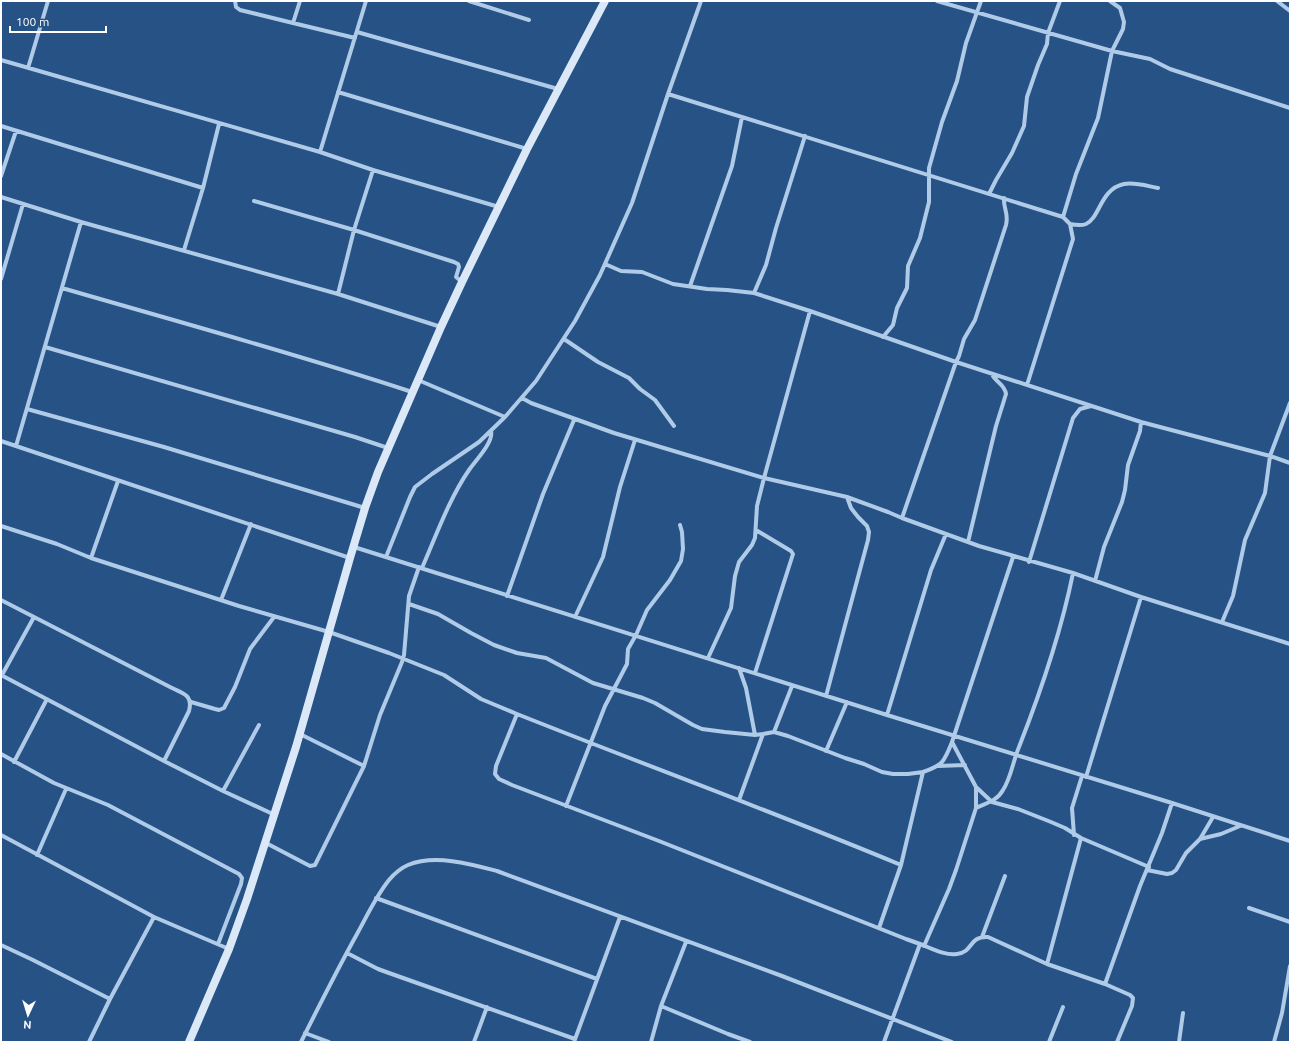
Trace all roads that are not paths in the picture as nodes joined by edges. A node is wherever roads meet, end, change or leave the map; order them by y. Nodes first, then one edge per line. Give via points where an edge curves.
1 (48, 1) edge
2 (235, 1) edge
3 (300, 1) edge
4 (366, 1) edge
5 (469, 1) edge
6 (604, 1) edge
7 (701, 1) edge
8 (937, 1) edge
9 (981, 1) edge
10 (1060, 1) edge
11 (1110, 1) edge
12 (1277, 1) edge
13 (1290, 11) edge
14 (977, 13) junction
15 (529, 20) dead end
16 (294, 23) junction
17 (357, 32) junction
18 (1048, 33) junction
19 (355, 38) junction
20 (1112, 51) junction
21 (1, 60) edge
22 (28, 68) junction
23 (558, 89) junction
24 (338, 92) junction
25 (668, 94) junction
26 (1290, 108) edge
27 (742, 117) junction
28 (219, 124) junction
29 (1, 126) edge
30 (16, 130) junction
31 (805, 136) junction
32 (527, 149) junction
33 (320, 152) junction
34 (373, 170) junction
35 (928, 175) junction
36 (1, 176) edge
37 (203, 188) junction
38 (1158, 188) dead end
39 (989, 194) junction
40 (1, 197) edge
41 (1004, 198) junction
42 (254, 201) dead end
43 (23, 204) junction
44 (498, 207) junction
45 (1063, 217) junction
46 (81, 222) junction
47 (1070, 224) junction
48 (354, 230) junction
49 (184, 250) junction
50 (605, 264) junction
51 (1, 278) edge
52 (462, 282) junction
53 (690, 286) junction
54 (62, 288) junction
55 (338, 294) junction
56 (754, 294) junction
57 (810, 311) junction
58 (441, 327) junction
59 (883, 337) junction
60 (564, 339) junction
61 (45, 347) junction
62 (956, 362) junction
63 (992, 374) junction
64 (418, 380) junction
65 (1027, 385) junction
66 (412, 392) junction
67 (522, 398) junction
68 (1290, 403) edge
69 (1091, 406) junction
70 (28, 409) junction
71 (505, 417) junction
72 (574, 420) junction
73 (1142, 422) junction
74 (674, 426) dead end
75 (491, 431) junction
76 (635, 440) junction
77 (1, 441) edge
78 (16, 446) junction
79 (388, 448) junction
80 (1270, 456) junction
81 (1290, 463) edge
82 (764, 478) junction
83 (118, 481) junction
84 (847, 497) junction
85 (365, 508) junction
86 (902, 518) junction
87 (251, 524) junction
88 (680, 525) dead end
89 (1, 526) edge
90 (756, 530) junction
91 (946, 534) junction
92 (968, 542) junction
93 (354, 547) junction
94 (386, 557) junction
95 (1013, 557) junction
96 (91, 558) junction
97 (350, 558) junction
98 (1030, 562) junction
99 (421, 567) junction
100 (1073, 573) junction
101 (1095, 581) junction
102 (508, 596) junction
103 (1141, 597) junction
104 (1, 600) edge
105 (221, 600) junction
106 (408, 604) junction
107 (34, 617) junction
108 (274, 617) junction
109 (575, 617) junction
110 (1222, 622) junction
111 (329, 632) junction
112 (636, 635) junction
113 (1290, 644) edge
114 (403, 658) junction
115 (708, 658) junction
116 (739, 668) junction
117 (755, 673) junction
118 (2, 675) edge
119 (792, 686) junction
120 (613, 690) junction
121 (826, 696) junction
122 (47, 699) junction
123 (191, 702) junction
124 (847, 702) junction
125 (517, 714) junction
126 (887, 715) junction
127 (259, 725) dead end
128 (774, 732) junction
129 (300, 734) junction
130 (763, 734) junction
131 (755, 735) junction
132 (954, 735) junction
133 (952, 742) junction
134 (591, 744) junction
135 (826, 751) junction
136 (1, 754) edge
137 (1016, 755) junction
138 (164, 761) junction
139 (14, 762) junction
140 (964, 765) junction
141 (364, 766) junction
142 (938, 766) junction
143 (923, 772) junction
144 (1084, 776) junction
145 (976, 787) junction
146 (66, 789) junction
147 (223, 791) junction
148 (739, 800) junction
149 (992, 802) junction
150 (1172, 803) junction
151 (566, 806) junction
152 (976, 808) junction
153 (275, 815) junction
154 (1213, 817) junction
155 (1240, 826) junction
156 (1, 835) edge
157 (1074, 835) junction
158 (1081, 838) junction
159 (1200, 839) junction
160 (1290, 841) edge
161 (266, 843) junction
162 (37, 855) junction
163 (901, 865) junction
164 (1148, 868) junction
165 (1005, 876) dead end
166 (376, 898) junction
167 (1249, 908) dead end
168 (620, 916) junction
169 (154, 917) junction
170 (1290, 922) edge
171 (879, 928) junction
172 (982, 937) junction
173 (686, 942) junction
174 (218, 944) junction
175 (1, 945) edge
176 (922, 945) junction
177 (229, 949) junction
178 (347, 953) junction
179 (1047, 964) junction
180 (1290, 966) edge
181 (597, 979) junction
182 (1105, 984) junction
183 (110, 999) junction
184 (661, 1006) junction
185 (487, 1007) junction
186 (1063, 1007) dead end
187 (1183, 1013) dead end
188 (893, 1019) junction
189 (305, 1033) junction
190 (575, 1041) edge
191 (89, 1042) edge
192 (189, 1042) edge
193 (301, 1042) edge
194 (329, 1042) edge
195 (474, 1042) edge
196 (651, 1042) edge
197 (750, 1042) edge
198 (884, 1042) edge
199 (952, 1042) edge
200 (1049, 1042) edge
201 (1117, 1042) edge
202 (1179, 1042) edge
203 (1274, 1042) edge

1 - 22 street
2 - 16 street via 236,7 240,10
3 - 16 street
4 - 17 street
5 - 15 street
6 - 23 street
7 - 25 street
8 - 14 street
9 - 14 street
10 - 18 street
11 - 20 street via 1120,8 1124,22
12 - 13 street
14 - 18 street
14 - 35 street
16 - 19 street
17 - 19 street
17 - 23 street
18 - 20 street
18 - 39 street via 1047,44 1027,97 1024,126 1012,154
19 - 24 street
20 - 26 street via 1150,60 1170,69
20 - 45 street via 1098,118 1076,174
21 - 22 street
22 - 28 street
23 - 32 street
24 - 32 street
24 - 33 street
25 - 27 street
25 - 50 street via 632,203
27 - 31 street
27 - 53 street via 732,166
28 - 33 street
28 - 37 street
29 - 30 street
30 - 36 street
30 - 37 street
31 - 35 street
31 - 56 street via 766,265
32 - 44 street
33 - 34 street
34 - 44 street
34 - 48 street
35 - 39 street
35 - 59 street via 929,202 920,238 908,266 907,288 897,308 893,325
37 - 49 street
38 - 47 street via 1131,183 1118,186 1108,194 1090,221 1082,225
39 - 41 street
40 - 43 street
41 - 45 street
41 - 62 street via 1006,225 975,320 964,339
42 - 48 street
43 - 46 street
43 - 51 street
44 - 52 street
45 - 47 street
46 - 49 street
46 - 54 street
47 - 65 street via 1073,239
48 - 52 street via 456,263 459,267 456,277
48 - 55 street
49 - 55 street
50 - 53 street via 621,271 642,272 673,284
50 - 60 street via 591,294
52 - 58 street
53 - 56 street
54 - 61 street
54 - 66 street
55 - 58 street
56 - 57 street
57 - 59 street
57 - 82 street
58 - 64 street
59 - 62 street
60 - 67 street
60 - 74 street via 598,362 629,378 655,400
61 - 70 street
61 - 79 street
62 - 63 street
62 - 86 street
63 - 65 street
63 - 92 street via 1006,390 1006,394
64 - 66 street
64 - 71 street
65 - 69 street
66 - 79 street
67 - 71 street
67 - 72 street via 531,404
68 - 80 street
69 - 73 street
69 - 98 street via 1080,409 1073,418
70 - 78 street
70 - 85 street
71 - 75 street
72 - 76 street
72 - 102 street via 543,494
73 - 80 street
73 - 101 street via 1128,465 1122,502 1104,547
75 - 94 street via 415,487
75 - 99 street via 492,436 488,443 456,491
76 - 82 street
76 - 109 street via 620,487 603,557
77 - 78 street
78 - 83 street
79 - 85 street
80 - 81 street
80 - 110 street via 1264,493 1245,540 1233,596
82 - 84 street
82 - 90 street via 757,506
83 - 87 street
83 - 96 street
84 - 86 street
84 - 121 street via 851,508 869,532
85 - 93 street
86 - 91 street
87 - 97 street
87 - 105 street
88 - 112 street via 683,549 681,561 647,610
89 - 96 street
90 - 115 street via 753,542 736,568 731,608
90 - 117 street via 793,554
91 - 92 street
91 - 126 street via 923,592
92 - 95 street
93 - 94 street
93 - 97 street
94 - 99 street
95 - 98 street
95 - 132 street
96 - 105 street
97 - 111 street
98 - 100 street
99 - 102 street
99 - 106 street via 410,590
100 - 101 street
100 - 137 street via 1059,633
101 - 103 street
102 - 109 street
103 - 110 street
103 - 144 street
104 - 107 street
105 - 108 street
106 - 114 street
106 - 120 street via 438,614 494,645 546,658 593,684
107 - 118 street
107 - 123 street via 186,695
108 - 111 street
108 - 123 street via 250,649 224,708 219,710
109 - 112 street
110 - 113 street
111 - 114 street
111 - 129 street
112 - 115 street
112 - 120 street
114 - 125 street via 444,675 481,699
114 - 141 street via 380,715
115 - 116 street
116 - 117 street
116 - 131 street via 749,698
117 - 119 street
118 - 122 street
119 - 121 street
119 - 128 street
120 - 131 street via 655,703 702,728
120 - 134 street
121 - 124 street
122 - 138 street
122 - 139 street
123 - 138 street via 188,715
124 - 126 street
124 - 135 street
125 - 134 street
125 - 151 street via 496,766 496,777
126 - 132 street
127 - 147 street
128 - 130 street
128 - 135 street
129 - 141 street
129 - 153 street
130 - 131 street
130 - 148 street
132 - 133 street
132 - 137 street
133 - 140 street
133 - 142 street
134 - 148 street
134 - 151 street
135 - 143 street via 882,772
136 - 139 street
137 - 144 street
137 - 149 street via 1004,790
138 - 147 street
139 - 146 street
140 - 142 street
140 - 145 street
141 - 161 street via 314,866 307,865
142 - 143 street
143 - 163 street
144 - 150 street
144 - 157 street via 1072,808
145 - 149 street
145 - 152 street
146 - 162 street
146 - 174 street via 108,805 239,874 242,878 241,884
147 - 153 street
148 - 163 street
149 - 152 street
149 - 157 street via 1051,822
150 - 154 street
150 - 164 street
151 - 171 street
152 - 176 street via 949,889
153 - 161 street
154 - 155 street
154 - 159 street
155 - 159 street
155 - 160 street
156 - 162 street
157 - 158 street
158 - 164 street
158 - 179 street
159 - 164 street via 1172,873
161 - 177 street
162 - 169 street
163 - 171 street
164 - 182 street
165 - 172 street
166 - 168 street via 389,879 408,865 427,860 451,861 497,872
166 - 178 street
166 - 181 street
167 - 170 street
168 - 173 street
168 - 181 street
169 - 174 street
169 - 183 street
171 - 176 street
172 - 176 street via 974,940 968,949 956,954
172 - 179 street via 993,939
173 - 184 street
173 - 188 street
174 - 177 street
175 - 183 street
176 - 188 street
177 - 192 street
178 - 185 street via 378,969
178 - 189 street
179 - 182 street
180 - 203 street via 1282,1014
181 - 190 street
182 - 201 street via 1133,998
183 - 191 street
184 - 196 street
184 - 197 street
185 - 190 street
185 - 195 street
186 - 200 street
187 - 202 street
188 - 198 street
188 - 199 street
189 - 193 street
189 - 194 street

